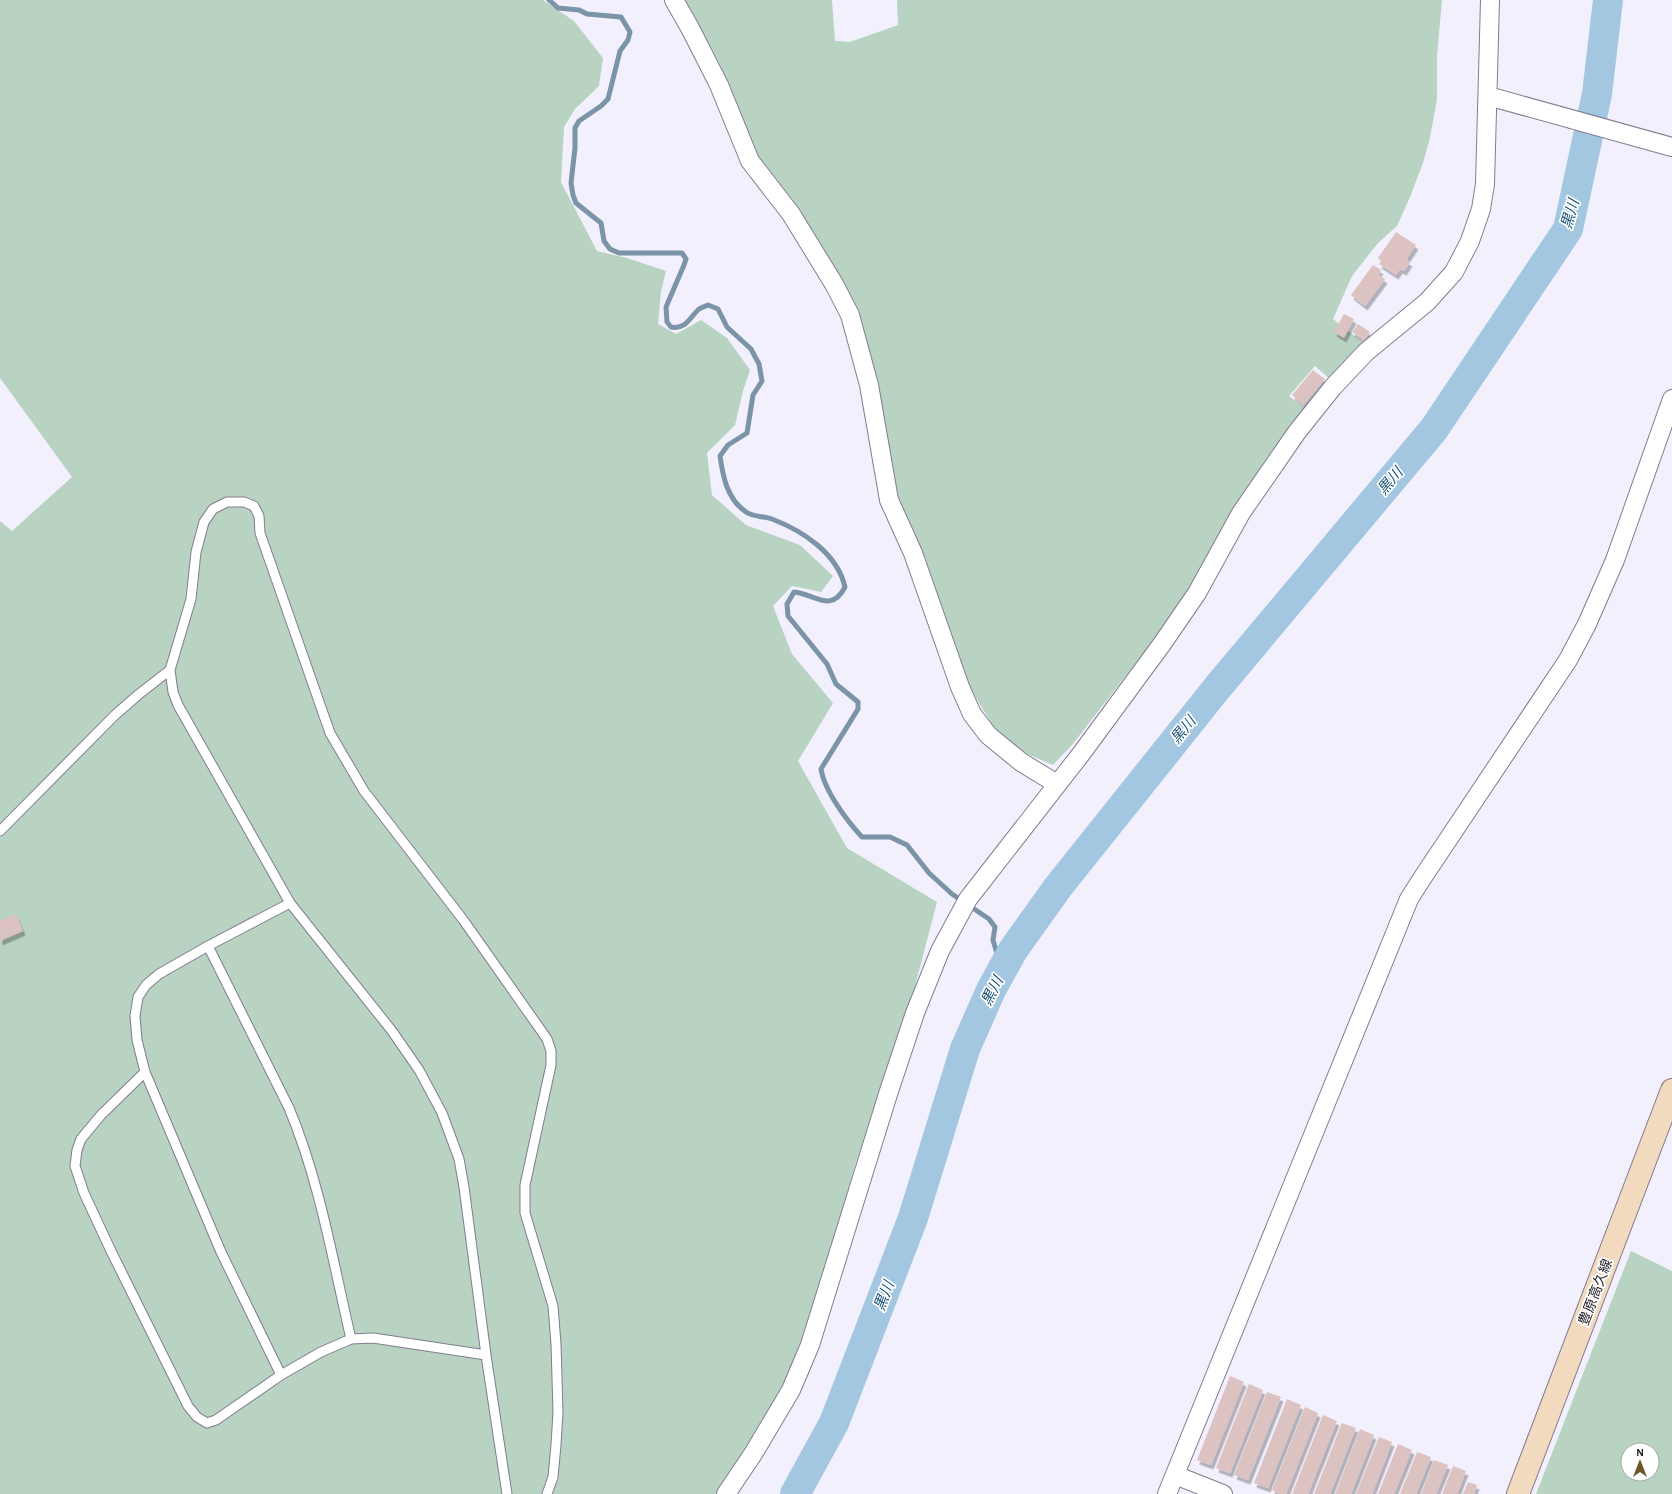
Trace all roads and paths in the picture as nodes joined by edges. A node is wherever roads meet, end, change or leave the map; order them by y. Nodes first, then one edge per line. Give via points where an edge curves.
1 (674, 0) edge
2 (1490, 0) edge
3 (1488, 96) junction
4 (1672, 147) edge
5 (1672, 399) edge
6 (170, 670) junction
7 (1057, 784) junction
8 (0, 831) edge
9 (290, 903) junction
10 (208, 946) junction
11 (145, 1072) junction
12 (1672, 1090) edge
13 (351, 1339) junction
14 (486, 1354) junction
15 (281, 1375) junction
16 (1175, 1475) junction
17 (507, 1494) edge
18 (547, 1494) edge
19 (726, 1494) edge
20 (1167, 1494) edge
21 (1223, 1494) edge
22 (1518, 1494) edge

1 - 7 street via 719,86 750,161 791,214 850,315 869,385 889,500 913,554 972,714 988,734 1021,762
2 - 3 street
3 - 4 street
3 - 7 street via 1485,184 1481,209 1470,241 1454,272 1427,302 1366,352 1333,387 1297,432 1242,513 1180,619
5 - 16 street via 1615,560 1587,624 1568,660 1410,899
6 - 8 lane via 115,715
6 - 9 lane via 172,692 178,706
6 - 18 lane via 191,598 196,552 204,522 213,509 227,502 244,502 254,506 260,533 330,733 364,791 464,921 547,1039 551,1051 551,1064 525,1185 525,1213 553,1306 556,1344 558,1412 553,1477
7 - 19 street via 968,899 940,951 915,1013 889,1091 810,1345 791,1390
9 - 10 lane
9 - 14 lane via 392,1030 419,1070 442,1113 462,1173
10 - 11 lane via 160,974 146,985 138,997 135,1016 137,1040
10 - 13 lane via 300,1134 319,1198
11 - 15 lane via 221,1252
11 - 15 lane via 100,1115 81,1139 77,1150 75,1166 96,1219 185,1399 197,1417 207,1422 216,1420
12 - 22 main road, 豊原高久線
13 - 14 lane via 373,1338
13 - 15 lane via 321,1352
14 - 17 lane
16 - 20 street
16 - 21 street

